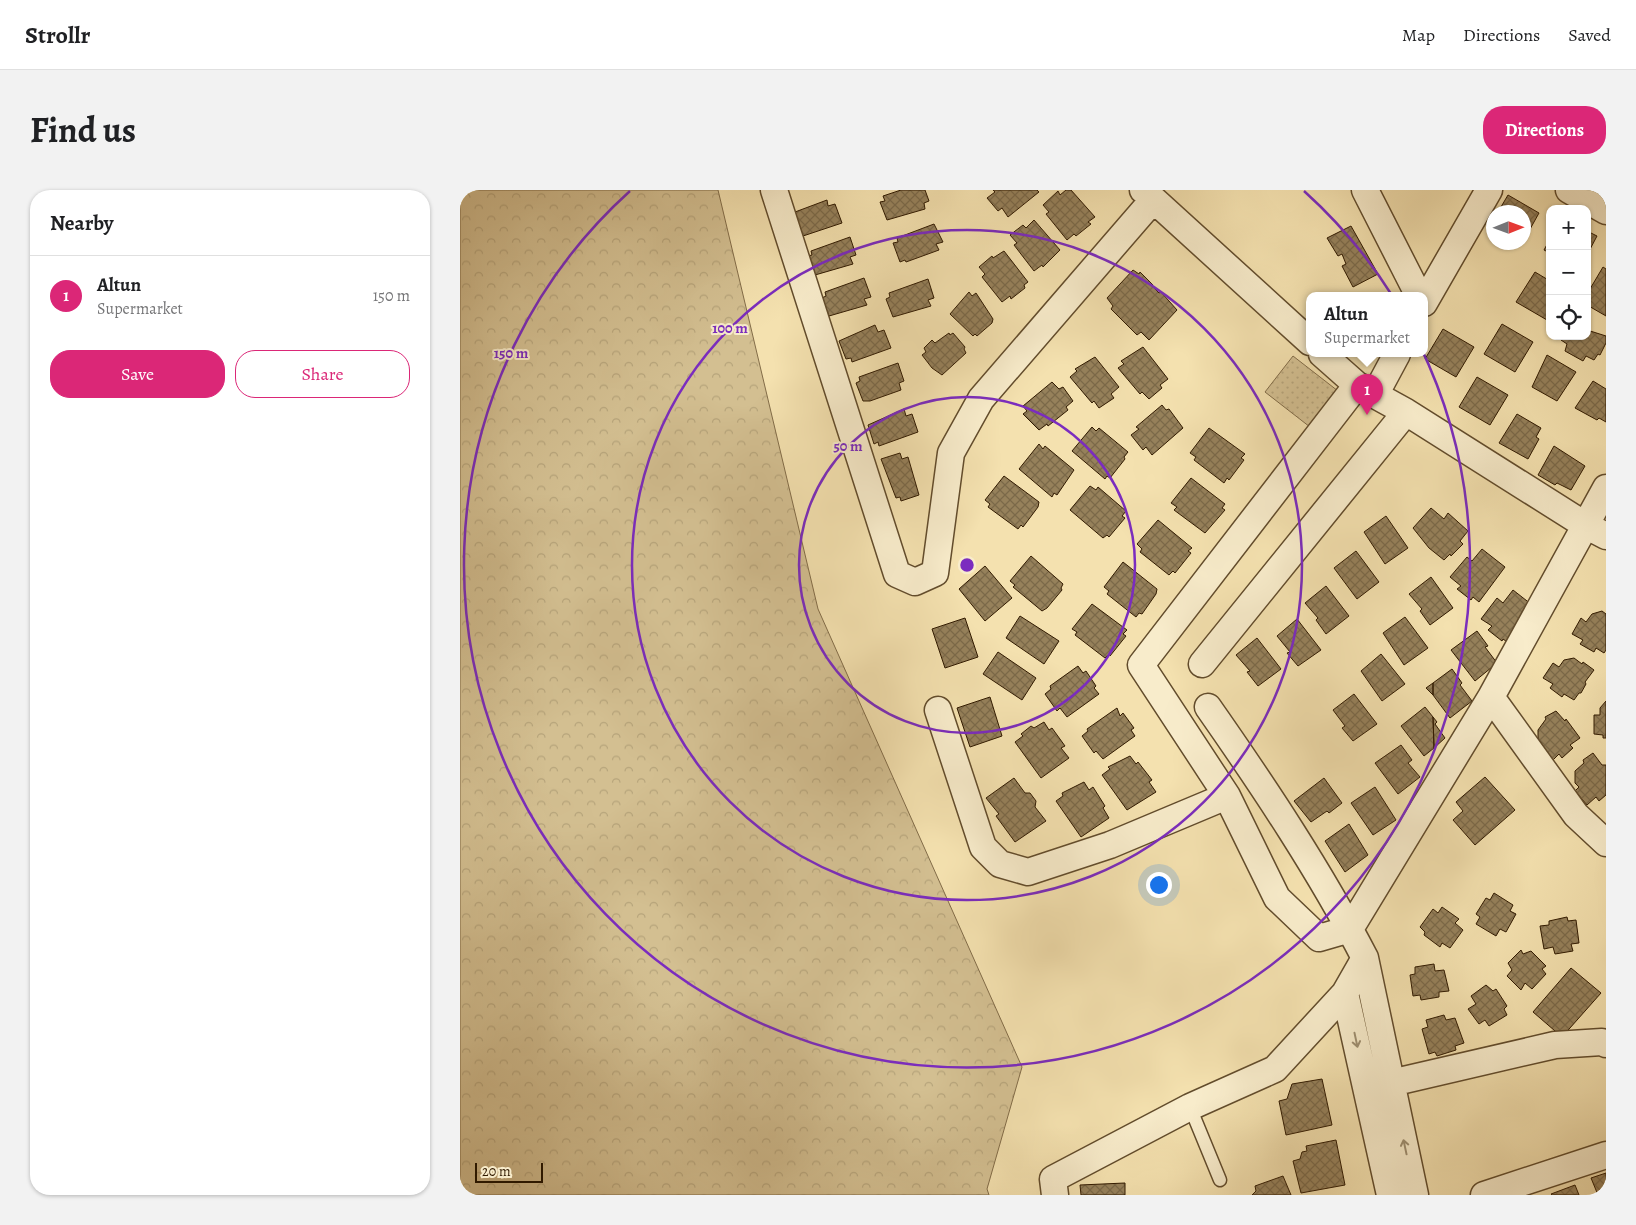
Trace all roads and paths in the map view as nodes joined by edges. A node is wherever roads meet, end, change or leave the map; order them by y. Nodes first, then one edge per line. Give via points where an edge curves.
1 (774, 190) edge
2 (1365, 190) edge
3 (1489, 190) edge
4 (1569, 190) edge
5 (1148, 195) edge
6 (1606, 212) edge
7 (1417, 292) edge
8 (1428, 296) edge
9 (1306, 338) edge
10 (1326, 357) edge
11 (1394, 357) edge
12 (1366, 390) junction
13 (1406, 412) junction
14 (1606, 488) edge
15 (1596, 530) edge
16 (1202, 664) dead end
17 (1491, 697) junction
18 (1208, 706) dead end
19 (938, 710) dead end
20 (1227, 796) junction
21 (1606, 843) edge
22 (1350, 929) junction
23 (1365, 958) junction
24 (1345, 993) junction
25 (1606, 1044) edge
26 (1391, 1083) junction
27 (1190, 1107) junction
28 (1606, 1155) edge
29 (1220, 1180) dead end
30 (1055, 1195) edge
31 (1390, 1195) edge
32 (1415, 1195) edge
33 (1484, 1195) edge

1 - 5 street via 897,574 915,582 935,573 951,453 981,399
2 - 7 street
3 - 8 street
4 - 6 street
5 - 9 street
10 - 12 street
11 - 12 street
12 - 13 street
12 - 20 street via 1141,665
13 - 15 street
13 - 16 street
14 - 15 street
15 - 17 street
17 - 21 street via 1576,815
17 - 22 street
18 - 22 street via 1255,775
19 - 20 street via 983,847 1000,864 1028,872 1110,845
20 - 22 street via 1277,898 1319,938
22 - 23 street
23 - 24 street
23 - 26 street
24 - 27 street via 1275,1069
24 -> 31 street
25 - 26 street via 1555,1045
32 -> 26 street
27 - 29 lane
27 - 30 street via 1053,1179
28 - 33 street

